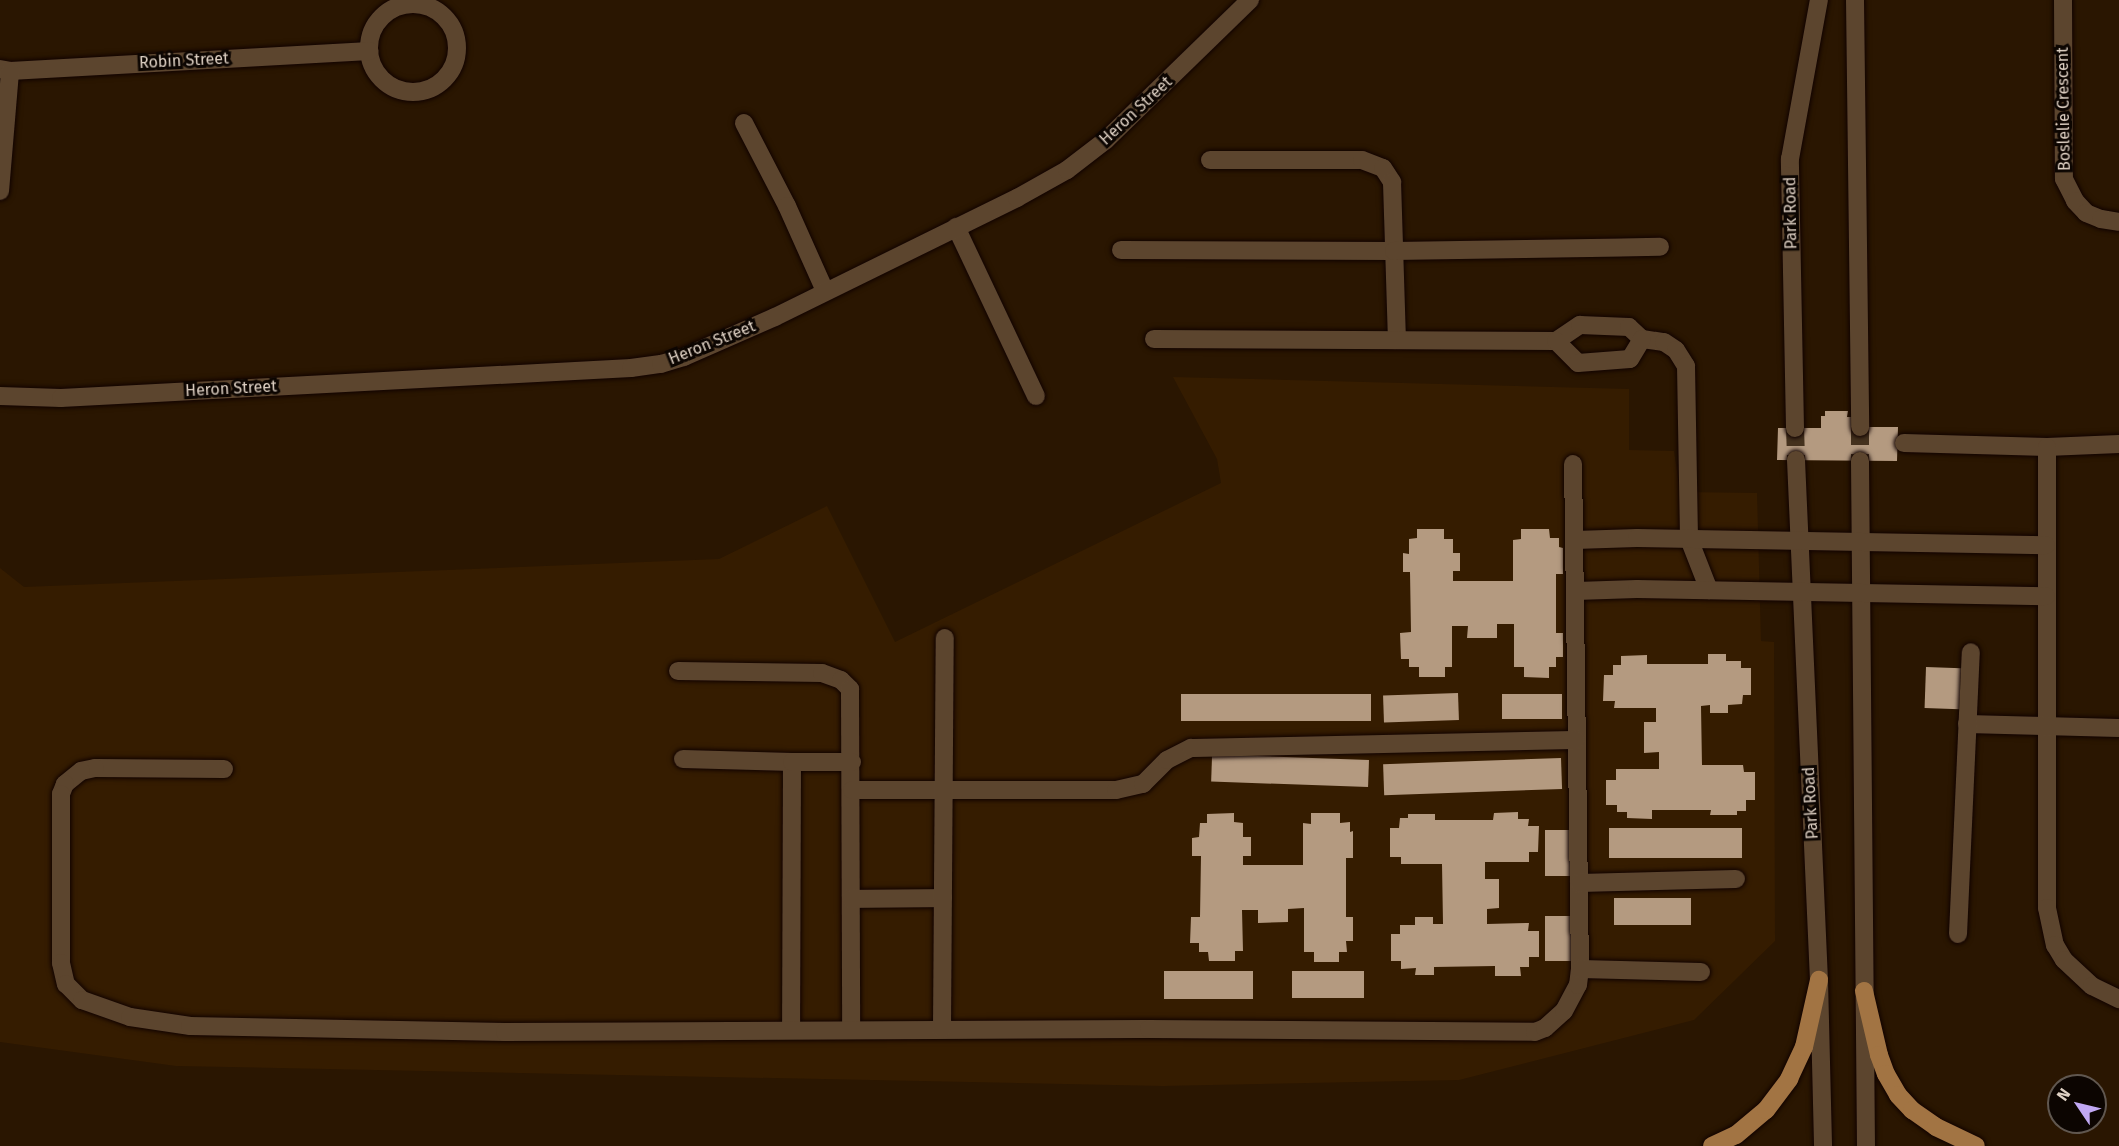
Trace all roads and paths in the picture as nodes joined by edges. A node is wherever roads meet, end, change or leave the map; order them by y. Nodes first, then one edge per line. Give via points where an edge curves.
1 (1250, 0) edge
2 (1819, 0) edge
3 (1856, 0) edge
4 (2063, 0) edge
5 (369, 51) junction
6 (5, 70) edge
7 (744, 123) dead end
8 (1210, 160) dead end
9 (0, 191) edge
10 (2119, 222) edge
11 (956, 227) junction
12 (1660, 247) dead end
13 (1121, 250) dead end
14 (1394, 251) junction
15 (825, 291) junction
16 (1154, 339) dead end
17 (1642, 339) junction
18 (1397, 340) junction
19 (1556, 341) junction
20 (0, 396) edge
21 (1036, 396) dead end
22 (1860, 427) tunnel mouth
23 (1796, 428) tunnel mouth
24 (1904, 442) dead end
25 (2119, 444) edge
26 (2047, 447) junction
27 (1796, 460) tunnel mouth
28 (1860, 461) tunnel mouth
29 (1573, 464) dead end
30 (1689, 539) junction
31 (1575, 540) junction
32 (1799, 540) junction
33 (1861, 540) junction
34 (2046, 544) junction
35 (1709, 590) junction
36 (1576, 591) junction
37 (1800, 591) junction
38 (1861, 592) junction
39 (2046, 596) junction
40 (945, 638) dead end
41 (1971, 652) dead end
42 (678, 671) dead end
43 (1967, 724) junction
44 (2046, 728) junction
45 (2119, 728) edge
46 (1576, 740) junction
47 (683, 759) dead end
48 (792, 762) junction
49 (852, 762) junction
50 (224, 769) dead end
51 (852, 790) junction
52 (945, 790) junction
53 (1736, 879) dead end
54 (1579, 883) junction
55 (943, 897) junction
56 (851, 899) junction
57 (1958, 934) dead end
58 (1580, 969) junction
59 (1701, 972) dead end
60 (1819, 980) junction
61 (1864, 991) junction
62 (2119, 999) edge
63 (942, 1029) junction
64 (791, 1030) junction
65 (850, 1030) junction
66 (1712, 1146) edge
67 (1823, 1146) edge
68 (1866, 1146) edge
69 (1976, 1146) edge

1 - 11 street, Heron Street via 1095,150 1045,183
2 - 23 street, Park Road via 1790,159
3 - 22 street
4 - 10 street, Boslelie Crescent via 2064,179 2086,213
5 - 5 street via 378,22 403,5 418,4 439,13 454,31 457,45 448,75 438,85 423,91 393,88 372,66
5 - 6 street, Robin Street
6 - 9 street
7 - 15 street
8 - 14 street via 1362,160 1383,168 1392,182
11 - 15 street, Heron Street
11 - 21 street
12 - 14 street
13 - 14 street
14 - 18 street
15 - 20 street, Heron Street via 684,357 651,365 61,398
16 - 18 street
17 - 19 street via 1629,327 1580,325
17 - 19 street via 1630,359 1578,363
17 - 30 street via 1664,342 1676,350 1686,366
18 - 19 street
24 - 26 street
25 - 26 street
26 - 34 street
27 - 32 street, Park Road
28 - 33 street
29 - 31 street
30 - 31 street
30 - 32 street
30 - 35 street
31 - 36 street
32 - 33 street
32 - 37 street, Park Road
33 - 34 street
33 - 38 street
34 - 39 street
35 - 36 street
35 - 37 street
36 - 46 street
37 - 38 street
37 - 60 street, Park Road
38 - 39 street
38 - 61 street
39 - 44 street
40 - 52 street
41 - 43 street
42 - 49 street via 822,673 841,680 850,689
43 - 44 street
43 - 57 street
44 - 45 street
44 - 62 street via 2047,908 2055,945 2075,972 2092,986
46 - 52 street via 1191,748 1167,760 1143,784 1126,789
46 - 54 street
47 - 48 street
48 - 49 street
48 - 64 street
49 - 51 street
50 - 64 street via 95,768 81,771 65,784 61,805 61,963 66,984 82,1000 130,1017 190,1026 505,1032
51 - 52 street
51 - 56 street
52 - 55 street
53 - 54 street
54 - 58 street
55 - 56 street
55 - 63 street
56 - 65 street
58 - 59 street
58 - 63 street via 1578,985 1564,1011 1545,1028 1519,1033
60 - 66 main road via 1804,1047 1789,1079 1766,1110 1736,1135
60 - 67 street, Park Road
61 - 68 street
61 - 69 main road via 1879,1055 1898,1095 1936,1127
63 - 65 street
64 - 65 street

